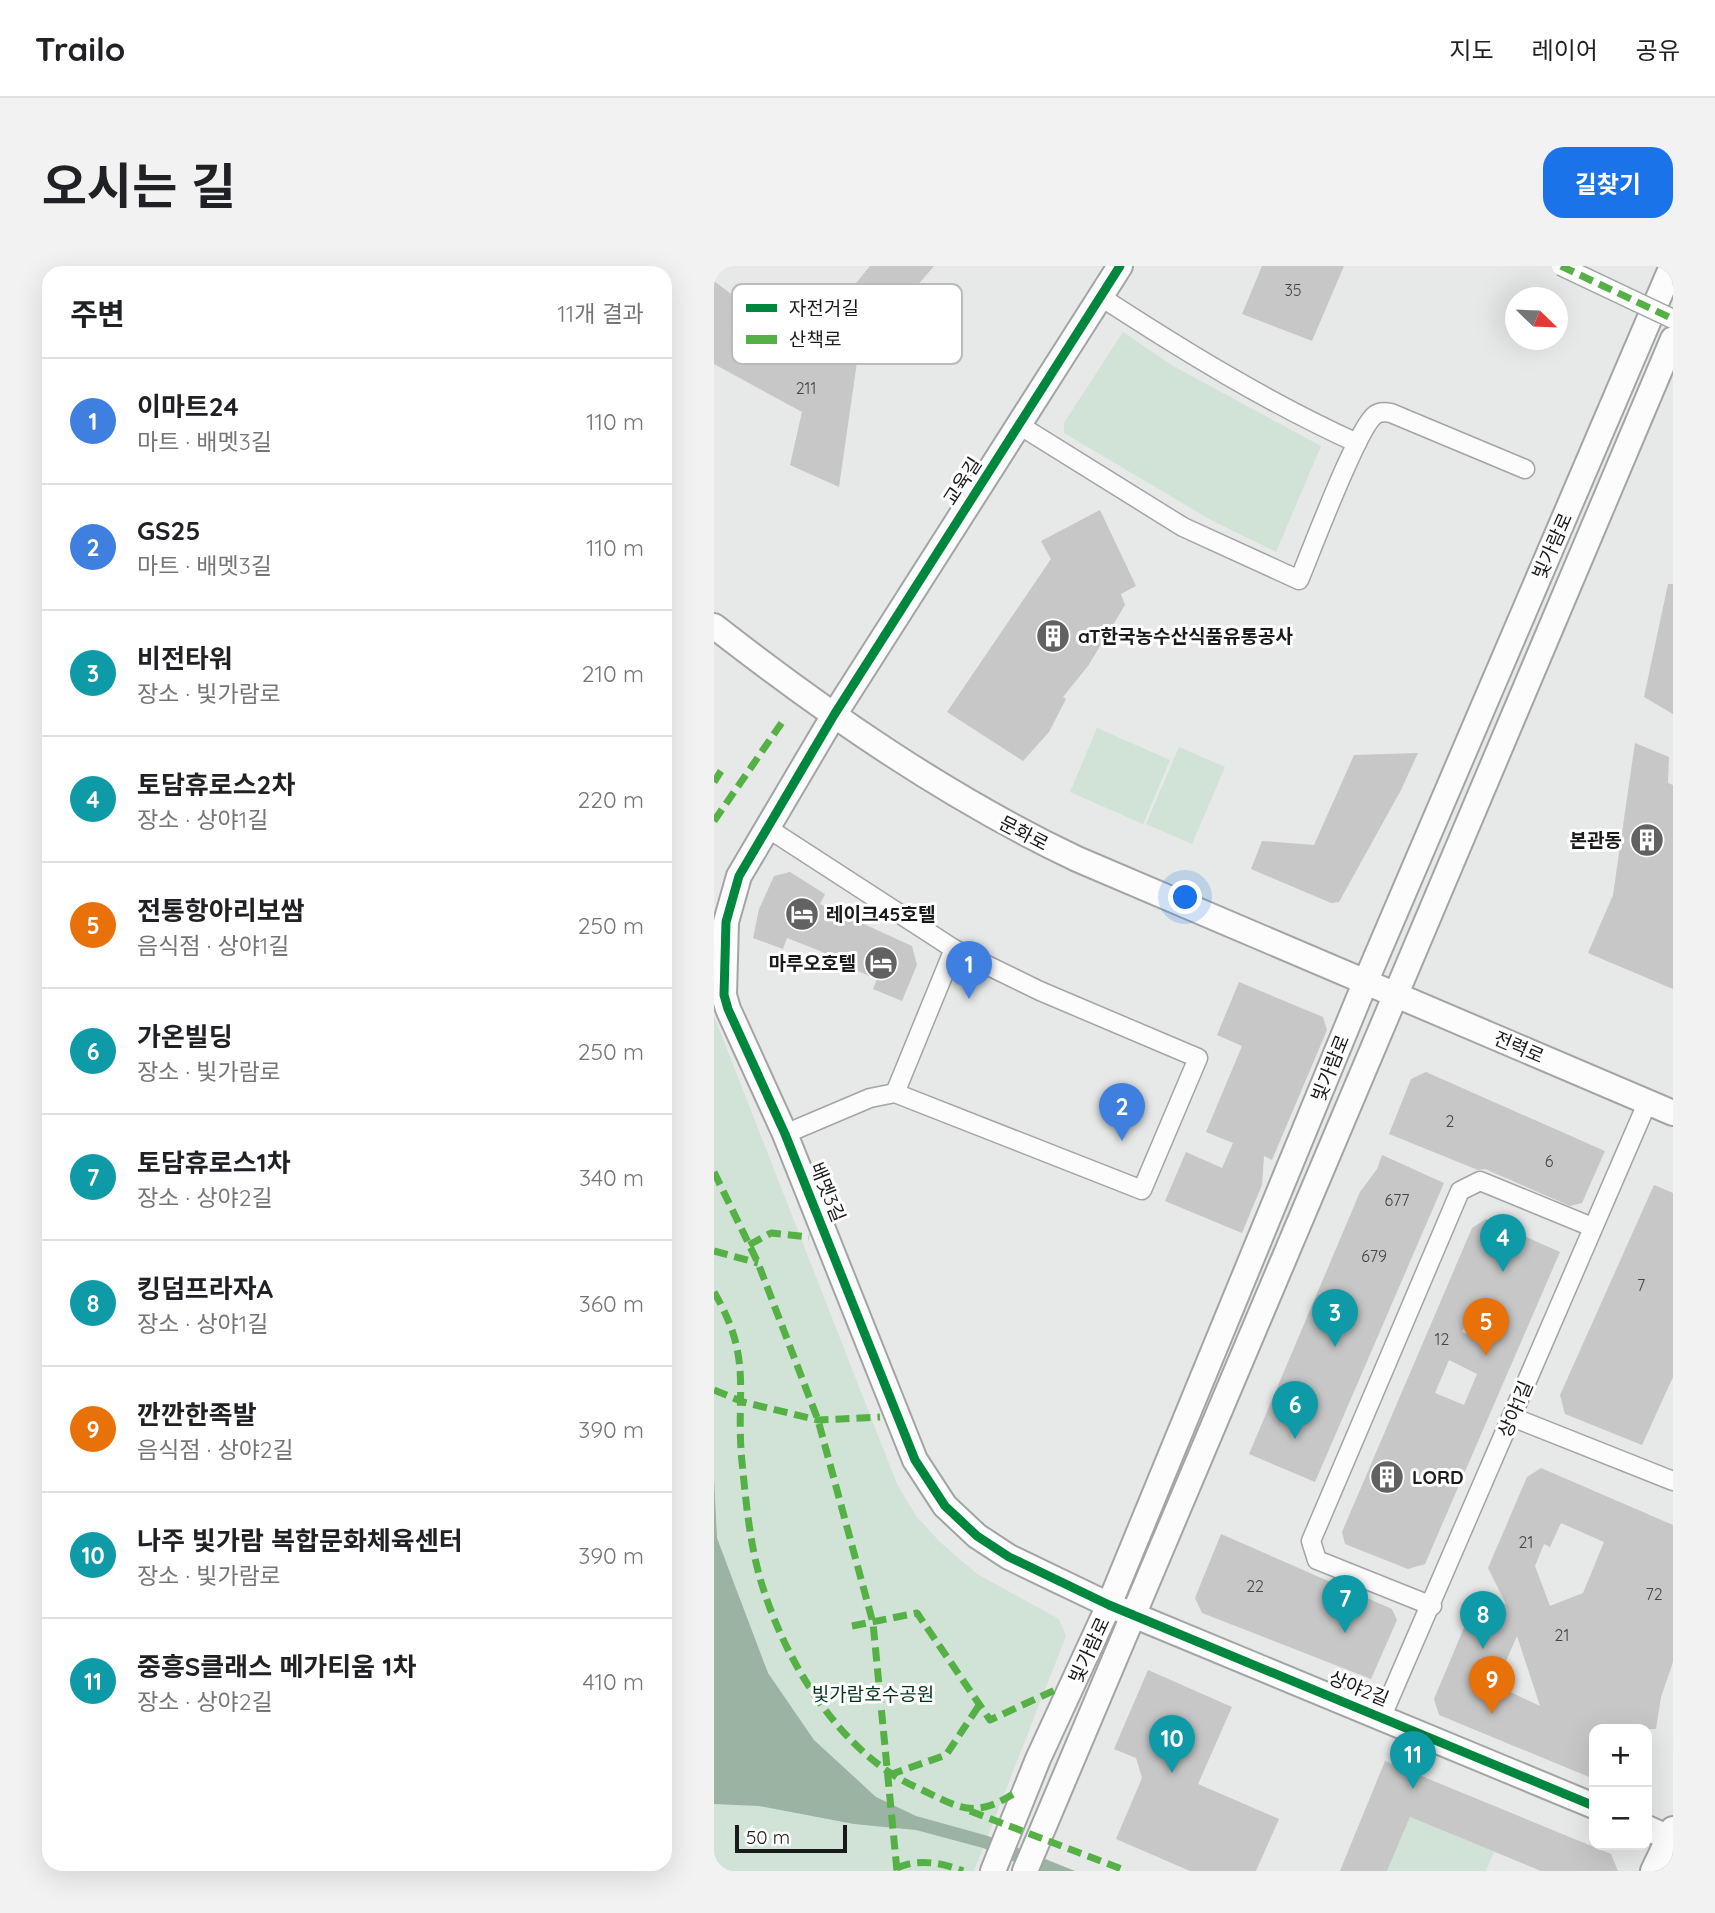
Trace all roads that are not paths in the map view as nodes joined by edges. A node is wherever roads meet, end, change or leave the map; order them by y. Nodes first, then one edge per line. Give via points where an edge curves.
1 (1120, 266) edge
2 (1561, 266) edge
3 (1672, 266) edge
4 (1101, 297) junction
5 (1673, 319) edge
6 (1673, 340) edge
7 (1019, 425) junction
8 (1357, 443) junction
9 (1525, 469) dead end
10 (714, 626) edge
11 (834, 715) junction
12 (766, 827) junction
13 (954, 949) junction
14 (1365, 983) junction
15 (1396, 996) junction
16 (895, 1093) junction
17 (1648, 1101) junction
18 (1673, 1113) edge
19 (786, 1134) junction
20 (1592, 1227) junction
21 (1512, 1418) junction
22 (1673, 1481) edge
23 (1110, 1605) junction
24 (1432, 1606) junction
25 (1135, 1615) junction
26 (1382, 1716) junction
27 (1589, 1804) edge
28 (1662, 1832) edge
29 (993, 1871) edge
30 (1025, 1871) edge
31 (1653, 1871) edge

1 - 4 main road, 교육길
2 - 5 street, bridge
3 - 14 main road, 빛가람로
4 - 7 main road, 교육길
4 - 8 street via 1202,363
6 - 15 main road, 빛가람로
7 - 8 street via 1183,527 1299,580
7 - 11 main road, 교육길
8 - 9 street via 1375,415 1383,412
10 - 11 main road, 문화로
11 - 12 main road, 배멧3길
11 - 14 main road, 문화로 via 999,821
12 - 13 street
12 - 19 main road, 배멧3길 via 739,876 726,922 724,995
13 - 16 street
13 - 16 street via 1198,1058 1142,1191
14 - 15 main road, 전력로
14 - 23 main road, 빛가람로
15 - 17 main road, 전력로
15 - 25 main road, 빛가람로
16 - 19 street via 870,1098
17 - 18 main road, 전력로
17 - 20 street, 상야1길
19 - 23 main road, 배멧3길 via 915,1460 931,1488 964,1525 993,1548
20 - 21 street, 상야1길
20 - 24 street via 1480,1181 1460,1191 1316,1528 1311,1541 1317,1560
21 - 22 street
21 - 24 street, 상야1길
23 - 25 main road, 상야2길
23 - 29 main road, 빛가람로
24 - 26 street, 상야1길
25 - 26 main road, 상야2길
25 - 30 main road, 빛가람로
26 - 27 main road, 상야2길
28 - 31 main road

